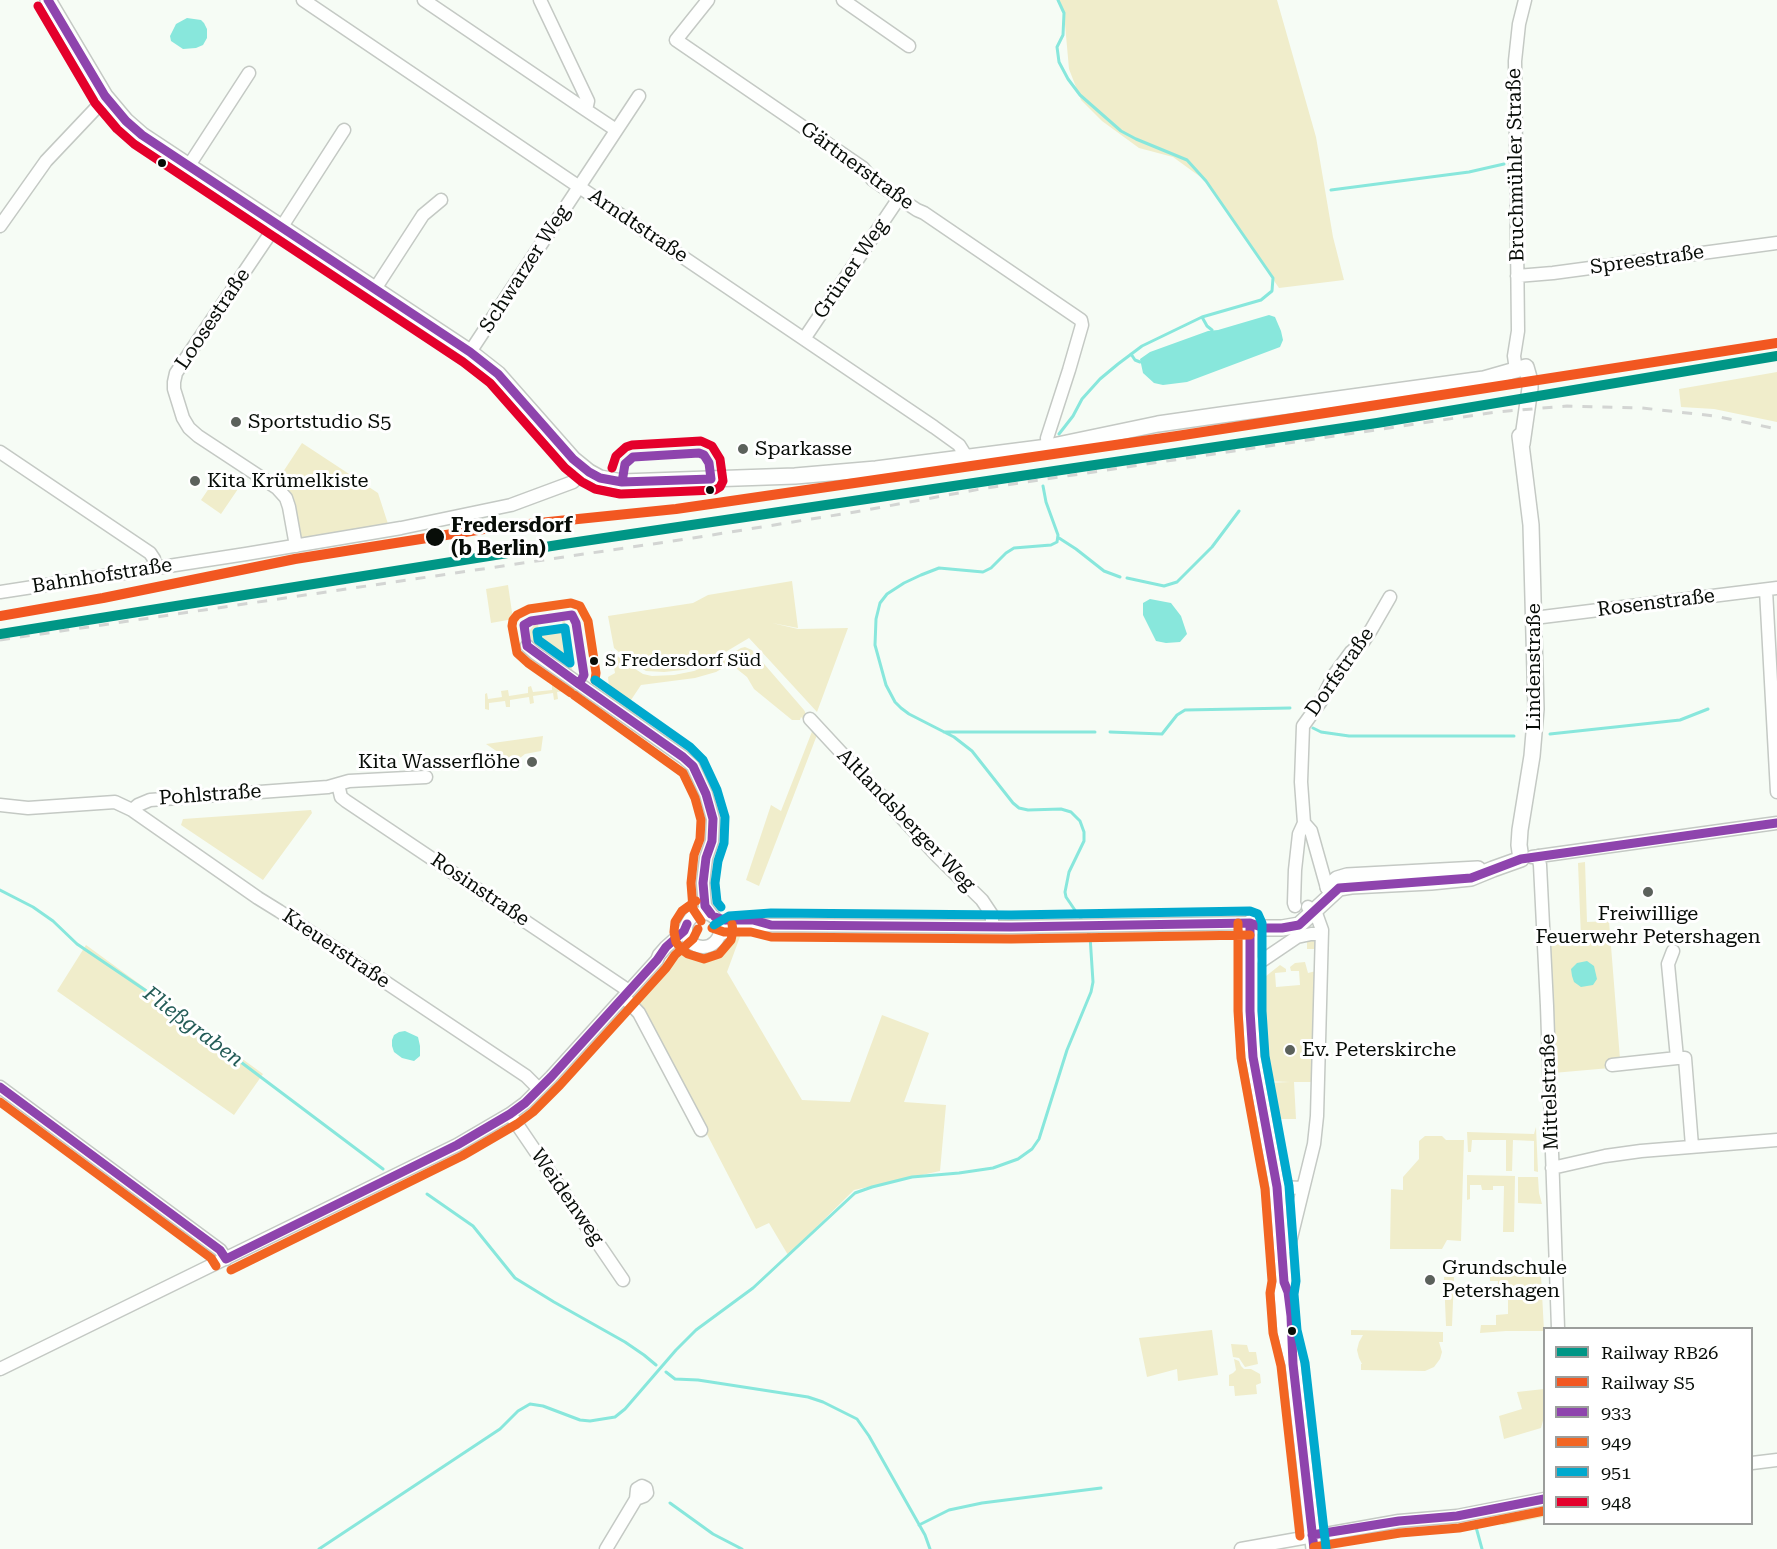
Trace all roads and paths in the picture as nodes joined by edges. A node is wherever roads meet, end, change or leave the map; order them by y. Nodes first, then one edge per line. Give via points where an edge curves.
1 (48, 0) edge
2 (303, 0) edge
3 (424, 0) edge
4 (540, 0) edge
5 (708, 0) edge
6 (843, 0) edge
7 (1525, 0) edge
8 (909, 46) dead end
9 (249, 73) dead end
10 (639, 96) dead end
11 (107, 99) junction
12 (586, 110) junction
13 (344, 130) dead end
14 (616, 130) junction
15 (188, 167) junction
16 (579, 187) junction
17 (899, 198) junction
18 (441, 200) dead end
19 (0, 226) edge
20 (278, 226) junction
21 (1777, 243) edge
22 (1517, 276) junction
23 (375, 289) junction
24 (804, 339) junction
25 (470, 352) junction
26 (1521, 369) junction
27 (1048, 447) junction
28 (0, 452) edge
29 (966, 458) junction
30 (585, 470) junction
31 (296, 546) junction
32 (155, 568) junction
33 (1772, 589) edge
34 (0, 592) edge
35 (1390, 597) dead end
36 (1534, 618) junction
37 (527, 646) dead end
38 (810, 719) dead end
39 (426, 777) dead end
40 (338, 784) junction
41 (1777, 792) edge
42 (0, 805) edge
43 (132, 810) junction
44 (1304, 823) junction
45 (1777, 823) edge
46 (1538, 856) junction
47 (706, 858) junction
48 (1521, 859) junction
49 (1329, 891) junction
50 (1306, 908) junction
51 (713, 915) junction
52 (688, 922) junction
53 (1250, 923) junction
54 (771, 925) junction
55 (992, 927) junction
56 (1322, 934) junction
57 (720, 935) junction
58 (694, 944) junction
59 (1673, 951) dead end
60 (657, 960) junction
61 (1263, 960) dead end
62 (626, 994) junction
63 (1677, 1058) junction
64 (1612, 1065) dead end
65 (0, 1087) edge
66 (539, 1089) junction
67 (510, 1114) junction
68 (701, 1130) dead end
69 (1777, 1140) edge
70 (1692, 1146) junction
71 (1552, 1168) junction
72 (1277, 1187) junction
73 (1303, 1188) junction
74 (1281, 1248) junction
75 (226, 1259) junction
76 (623, 1280) dead end
77 (1558, 1327) edge
78 (0, 1369) edge
79 (1777, 1460) edge
80 (1753, 1462) edge
81 (636, 1499) dead end
82 (1543, 1499) edge
83 (1313, 1542) edge
84 (606, 1549) edge
85 (1241, 1549) edge

1 - 11 main road
2 - 16 street, Arndtstraße
3 - 12 street
4 - 12 street via 588,101
5 - 17 street, Gärtnerstraße via 676,40 863,168
6 - 8 street
7 - 22 street, Bruchmühler Straße via 1515,61
9 - 15 street
10 - 14 street, Schwarzer Weg
11 - 15 main road via 142,135
11 - 19 street via 46,161
12 - 14 street
13 - 20 street, Loosestraße
14 - 16 street, Schwarzer Weg
15 - 20 main road
16 - 24 street, Arndtstraße
16 - 25 street, Schwarzer Weg
17 - 24 street, Grüner Weg
17 - 27 street, Gärtnerstraße via 1081,320 1047,438
18 - 23 street via 423,216
20 - 23 main road
20 - 31 street, Loosestraße via 176,373 174,389 189,428 277,488 285,498
21 - 22 street, Spreestraße
22 - 26 street, Bruchmühler Straße via 1518,331 1514,356
23 - 25 main road
24 - 29 street, Arndtstraße via 959,445
25 - 30 main road via 498,374
26 - 27 main road via 1484,380 1158,424
26 - 36 main road, Lindenstraße via 1530,381 1522,444 1531,525
27 - 29 main road
28 - 32 street via 150,553
29 - 30 main road via 808,475 622,482
30 - 31 street, Bahnhofstraße via 573,482 511,505
31 - 32 street, Bahnhofstraße
32 - 34 street, Bahnhofstraße
33 - 36 street, Rosenstraße
33 - 41 street
35 - 44 street, Dorfstraße via 1303,726
36 - 48 main road, Lindenstraße via 1535,723 1520,831
37 - 47 street via 693,766 713,819
38 - 55 street, Altlandsberger Weg via 982,900 992,915
39 - 40 street, Pohlstraße
40 - 43 street, Pohlstraße via 150,800
40 - 62 street, Rosinstraße via 346,801
42 - 43 street, Pohlstraße via 28,808 115,802
43 - 66 street, Kreuerstraße via 251,894 526,1076
44 - 49 street, Dorfstraße via 1311,831
44 - 50 street, Dorfstraße via 1299,834 1294,903
45 - 46 street
46 - 48 street
46 - 71 street, Mittelstraße
47 - 51 street via 705,906
47 - 52 street
48 - 49 main road via 1471,878
49 - 50 main road
50 - 53 main road via 1299,925 1293,927 1264,928
50 - 56 street, Dorfstraße via 1320,922
51 - 52 street via 700,912
51 - 54 street
51 - 57 street
52 - 58 street via 687,937
52 - 60 street
53 - 55 street
53 - 72 main road via 1253,1057
54 - 55 street
54 - 57 street via 731,928
56 - 61 street via 1297,937
56 - 73 street, Dorfstraße via 1317,1116
57 - 58 street via 709,946
58 - 60 street via 683,944
59 - 63 street via 1668,964
60 - 62 street
62 - 66 street
62 - 68 street, Rosinstraße
63 - 64 street
63 - 70 street via 1685,1058
65 - 75 street via 216,1246
66 - 67 street
67 - 75 street via 458,1145
67 - 76 street, Weidenweg
69 - 70 street
70 - 71 street via 1605,1156
71 - 77 street, Mittelstraße
72 - 73 street
72 - 74 main road
73 - 74 street, Dorfstraße via 1289,1246
74 - 83 main road
75 - 78 street
79 - 80 street
81 - 84 street
82 - 83 street via 1457,1516 1399,1521
83 - 85 street

